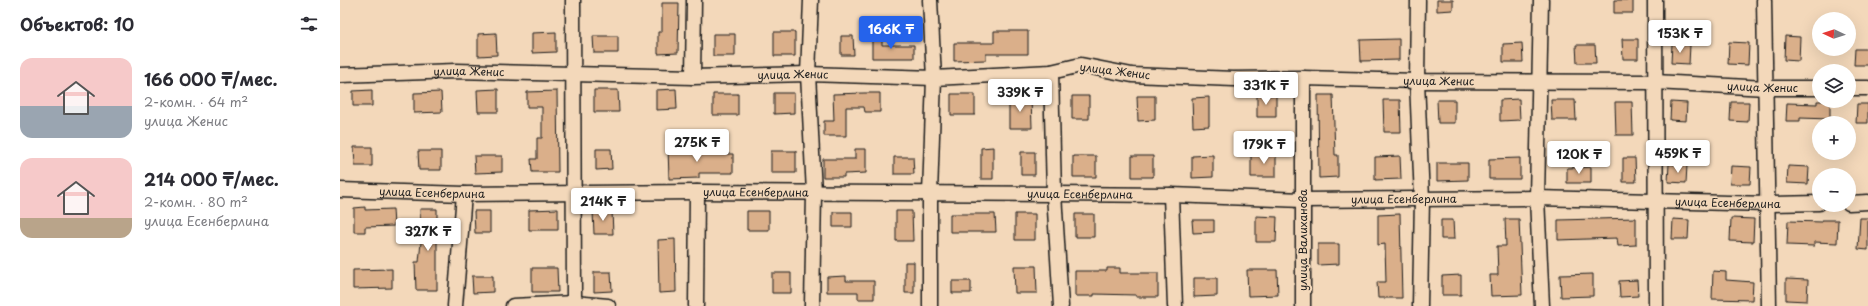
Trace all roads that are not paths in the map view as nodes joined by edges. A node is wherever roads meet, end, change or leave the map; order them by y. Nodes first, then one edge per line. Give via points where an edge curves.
1 (573, 0) edge
2 (694, 0) edge
3 (811, 0) edge
4 (930, 0) edge
5 (1418, 0) edge
6 (1541, 0) edge
7 (1655, 0) edge
8 (1764, 0) edge
9 (1051, 72) junction
10 (572, 73) junction
11 (808, 74) junction
12 (340, 75) edge
13 (693, 77) junction
14 (934, 78) junction
15 (1303, 78) junction
16 (1417, 81) junction
17 (1540, 81) junction
18 (1655, 82) junction
19 (1766, 88) junction
20 (1812, 88) edge
21 (1856, 88) edge
22 (1868, 88) edge
23 (340, 190) edge
24 (572, 192) junction
25 (697, 192) junction
26 (814, 193) junction
27 (464, 194) junction
28 (930, 194) junction
29 (1054, 194) junction
30 (1171, 195) junction
31 (1537, 198) junction
32 (1422, 199) junction
33 (1302, 200) junction
34 (1656, 200) junction
35 (1868, 202) edge
36 (1812, 203) edge
37 (1856, 203) edge
38 (1768, 204) junction
39 (574, 303) junction
40 (455, 306) edge
41 (512, 306) edge
42 (608, 306) edge
43 (696, 306) edge
44 (812, 306) edge
45 (930, 306) edge
46 (1061, 306) edge
47 (1175, 306) edge
48 (1303, 306) edge
49 (1420, 306) edge
50 (1542, 306) edge
51 (1656, 306) edge
52 (1769, 306) edge

1 - 10 street
2 - 13 street
3 - 11 street
4 - 14 street
5 - 16 street
6 - 17 street
7 - 18 street
8 - 19 street
9 - 14 street, улица Женис
9 - 15 street, улица Женис via 1081,65 1132,75 1234,79
9 - 29 street
10 - 12 street, улица Женис via 456,71
10 - 13 street, улица Женис
10 - 24 street
11 - 13 street, улица Женис
11 - 14 street, улица Женис
11 - 26 street
14 - 28 street
15 - 16 street, улица Женис
15 - 33 street, улица Валиханова
16 - 17 street, улица Женис
16 - 32 street
17 - 18 street, улица Женис
17 - 31 street
18 - 19 street, улица Женис
18 - 34 street
19 - 20 street, улица Женис
19 - 38 street
21 - 22 street
23 - 27 street, улица Есенберлина
24 - 25 street, улица Есенберлина
24 - 27 street, улица Есенберлина
24 - 39 street
25 - 26 street, улица Есенберлина
25 - 43 street
26 - 28 street, улица Есенберлина
26 - 44 street
27 - 40 street
28 - 29 street, улица Есенберлина
28 - 45 street
29 - 30 street, улица Есенберлина
29 - 46 street
30 - 33 street, улица Есенберлина
30 - 47 street
31 - 32 street, улица Есенберлина
31 - 34 street, улица Есенберлина
31 - 50 street
32 - 33 street, улица Есенберлина
32 - 49 street
33 - 48 street, улица Валиханова
34 - 38 street, улица Есенберлина
34 - 51 street
35 - 37 street
36 - 38 street, улица Есенберлина
38 - 52 street
39 - 41 street
39 - 42 street

